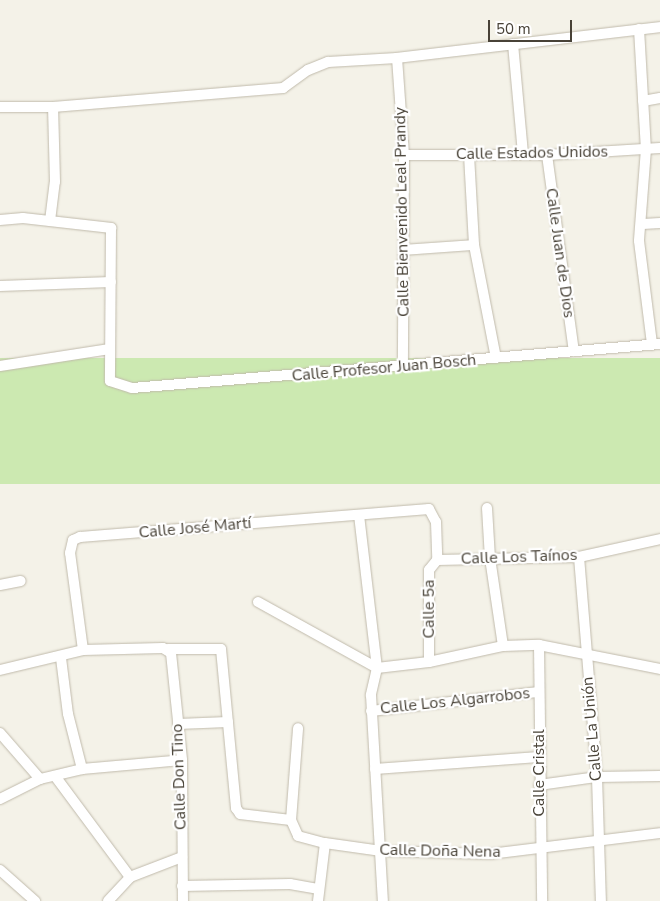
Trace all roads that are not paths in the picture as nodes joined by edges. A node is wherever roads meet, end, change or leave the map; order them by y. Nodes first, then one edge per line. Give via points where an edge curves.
1 (660, 27) edge
2 (639, 29) junction
3 (513, 44) junction
4 (397, 58) junction
5 (660, 98) edge
6 (643, 101) junction
7 (0, 107) edge
8 (54, 107) junction
9 (660, 148) edge
10 (646, 149) junction
11 (523, 154) junction
12 (404, 155) junction
13 (469, 155) junction
14 (547, 155) junction
15 (0, 220) edge
16 (50, 221) junction
17 (642, 224) junction
18 (660, 224) edge
19 (474, 246) junction
20 (404, 250) junction
21 (111, 282) junction
22 (0, 286) edge
23 (656, 344) edge
24 (110, 349) junction
25 (574, 351) junction
26 (496, 358) junction
27 (0, 366) edge
28 (403, 366) junction
29 (487, 508) dead end
30 (359, 515) junction
31 (660, 539) edge
32 (579, 557) junction
33 (490, 558) junction
34 (437, 560) junction
35 (21, 582) dead end
36 (0, 585) edge
37 (258, 602) dead end
38 (539, 645) junction
39 (503, 646) junction
40 (83, 650) junction
41 (169, 651) junction
42 (586, 652) junction
43 (61, 658) junction
44 (428, 662) junction
45 (377, 668) junction
46 (660, 668) edge
47 (0, 670) edge
48 (539, 692) junction
49 (372, 711) junction
50 (228, 722) junction
51 (178, 724) junction
52 (298, 728) dead end
53 (0, 733) edge
54 (539, 757) junction
55 (182, 760) junction
56 (82, 769) junction
57 (375, 769) junction
58 (54, 776) junction
59 (660, 776) edge
60 (596, 777) junction
61 (40, 779) junction
62 (539, 785) junction
63 (0, 799) edge
64 (291, 820) junction
65 (660, 833) edge
66 (599, 841) junction
67 (324, 843) junction
68 (540, 849) junction
69 (381, 851) junction
70 (182, 856) junction
71 (0, 870) edge
72 (130, 877) junction
73 (182, 886) junction
74 (318, 890) junction
75 (35, 901) edge
76 (108, 901) edge
77 (183, 901) edge
78 (318, 901) edge
79 (383, 901) edge
80 (542, 901) edge
81 (601, 901) edge

1 - 2 street
2 - 3 street
2 - 6 street
3 - 4 street
3 - 11 street
4 - 8 street via 328,62 308,70 282,88
4 - 12 street, Calle Bienvenido Leal Prandy
5 - 6 street
6 - 10 street
7 - 8 street
8 - 16 street via 55,182
9 - 10 street, Calle Estados Unidos
10 - 14 street, Calle Estados Unidos
10 - 17 street
11 - 13 street, Calle Estados Unidos
11 - 14 street, Calle Estados Unidos
12 - 13 street, Calle Estados Unidos
12 - 20 street, Calle Bienvenido Leal Prandy
13 - 19 street
14 - 25 street, Calle Juan de Dios
15 - 16 street
16 - 21 street via 111,228
17 - 18 street
17 - 23 street via 639,241
19 - 20 street
19 - 26 street
20 - 28 street, Calle Bienvenido Leal Prandy
21 - 22 street
21 - 24 street
23 - 25 street, Calle Profesor Juan Bosch
24 - 27 street
24 - 28 street, Calle Profesor Juan Bosch via 110,380 132,388
25 - 26 street, Calle Profesor Juan Bosch
26 - 28 street, Calle Profesor Juan Bosch
29 - 33 street
30 - 34 street, Calle José Martí via 429,509 436,522
30 - 40 street, Calle José Martí via 73,540 70,553
30 - 45 street
31 - 32 street, Calle Los Taínos
32 - 33 street, Calle Los Taínos
32 - 42 street, Calle La Unión
33 - 34 street, Calle Los Taínos
33 - 39 street
34 - 44 street, Calle 5a via 428,570
35 - 36 street
37 - 45 street
38 - 39 street
38 - 42 street
38 - 48 street, Calle Cristal
39 - 44 street
40 - 41 street
40 - 43 street
41 - 50 street via 221,649
41 - 51 street, Calle Don Tino
42 - 46 street via 610,661
42 - 60 street, Calle La Unión
43 - 47 street
43 - 56 street via 68,714
44 - 45 street
45 - 49 street via 370,694
48 - 49 street, Calle Los Algarrobos
48 - 54 street, Calle Cristal
49 - 57 street
50 - 51 street
50 - 64 street via 238,812
51 - 55 street, Calle Don Tino
52 - 64 street
53 - 61 street
54 - 57 street
54 - 62 street, Calle Cristal
55 - 56 street
55 - 70 street, Calle Don Tino
56 - 58 street
57 - 69 street
58 - 61 street
58 - 72 street
59 - 60 street
60 - 62 street
60 - 66 street, Calle La Unión
61 - 63 street
62 - 68 street, Calle Cristal
64 - 67 street, Calle Doña Nena via 298,836
65 - 66 street, Calle Doña Nena
66 - 68 street, Calle Doña Nena
66 - 81 street, Calle La Unión
67 - 69 street, Calle Doña Nena
67 - 74 street
68 - 69 street, Calle Doña Nena via 490,854
68 - 80 street, Calle Cristal
69 - 79 street
70 - 72 street
70 - 73 street, Calle Don Tino
71 - 75 street
72 - 76 street
73 - 74 street via 290,884
73 - 77 street, Calle Don Tino
74 - 78 street

